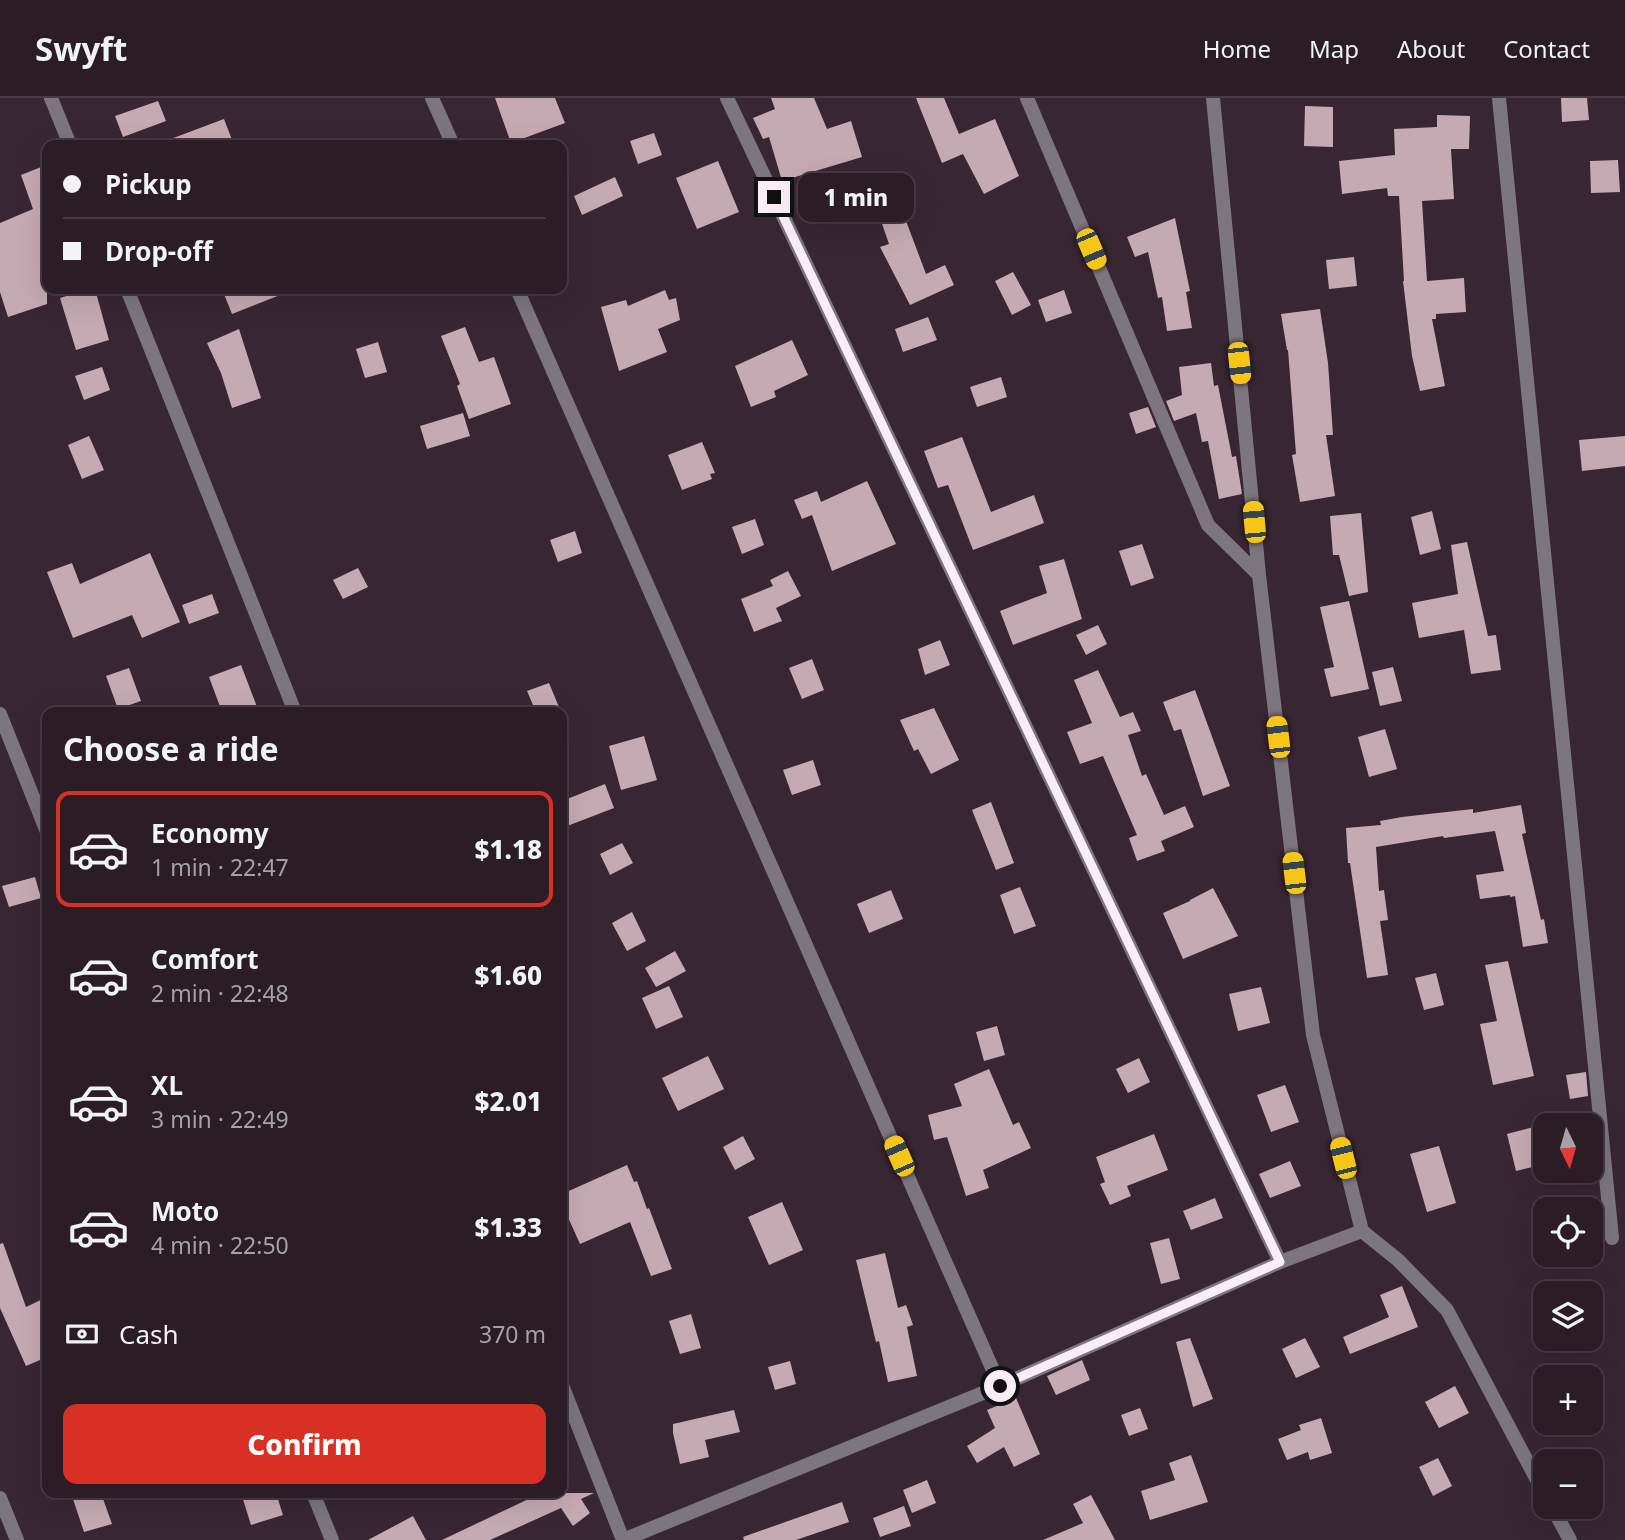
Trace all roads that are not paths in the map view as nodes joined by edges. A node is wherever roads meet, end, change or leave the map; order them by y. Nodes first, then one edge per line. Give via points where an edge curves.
1 (51, 98) edge
2 (432, 98) edge
3 (727, 98) edge
4 (1027, 98) edge
5 (1213, 98) edge
6 (1499, 98) edge
7 (68, 140) edge
8 (451, 140) edge
9 (129, 294) edge
10 (519, 294) edge
11 (1259, 575) junction
12 (293, 707) edge
13 (0, 715) edge
14 (42, 820) edge
15 (1362, 1231) junction
16 (1612, 1238) dead end
17 (1280, 1262) junction
18 (1000, 1386) junction
19 (567, 1398) edge
20 (1533, 1472) edge
21 (0, 1498) edge
22 (315, 1498) edge
23 (1559, 1519) edge
24 (17, 1540) edge
25 (332, 1540) edge
26 (623, 1540) edge
27 (1570, 1540) edge

1 - 7 street
2 - 8 street
3 - 17 street
4 - 11 street via 1208,525
5 - 11 street
6 - 16 street
9 - 12 street
10 - 18 street
11 - 15 street via 1313,1035
13 - 14 street
15 - 17 street
15 - 20 street via 1447,1310
17 - 18 street
18 - 26 street
19 - 26 street
21 - 24 street
22 - 25 street
23 - 27 street

